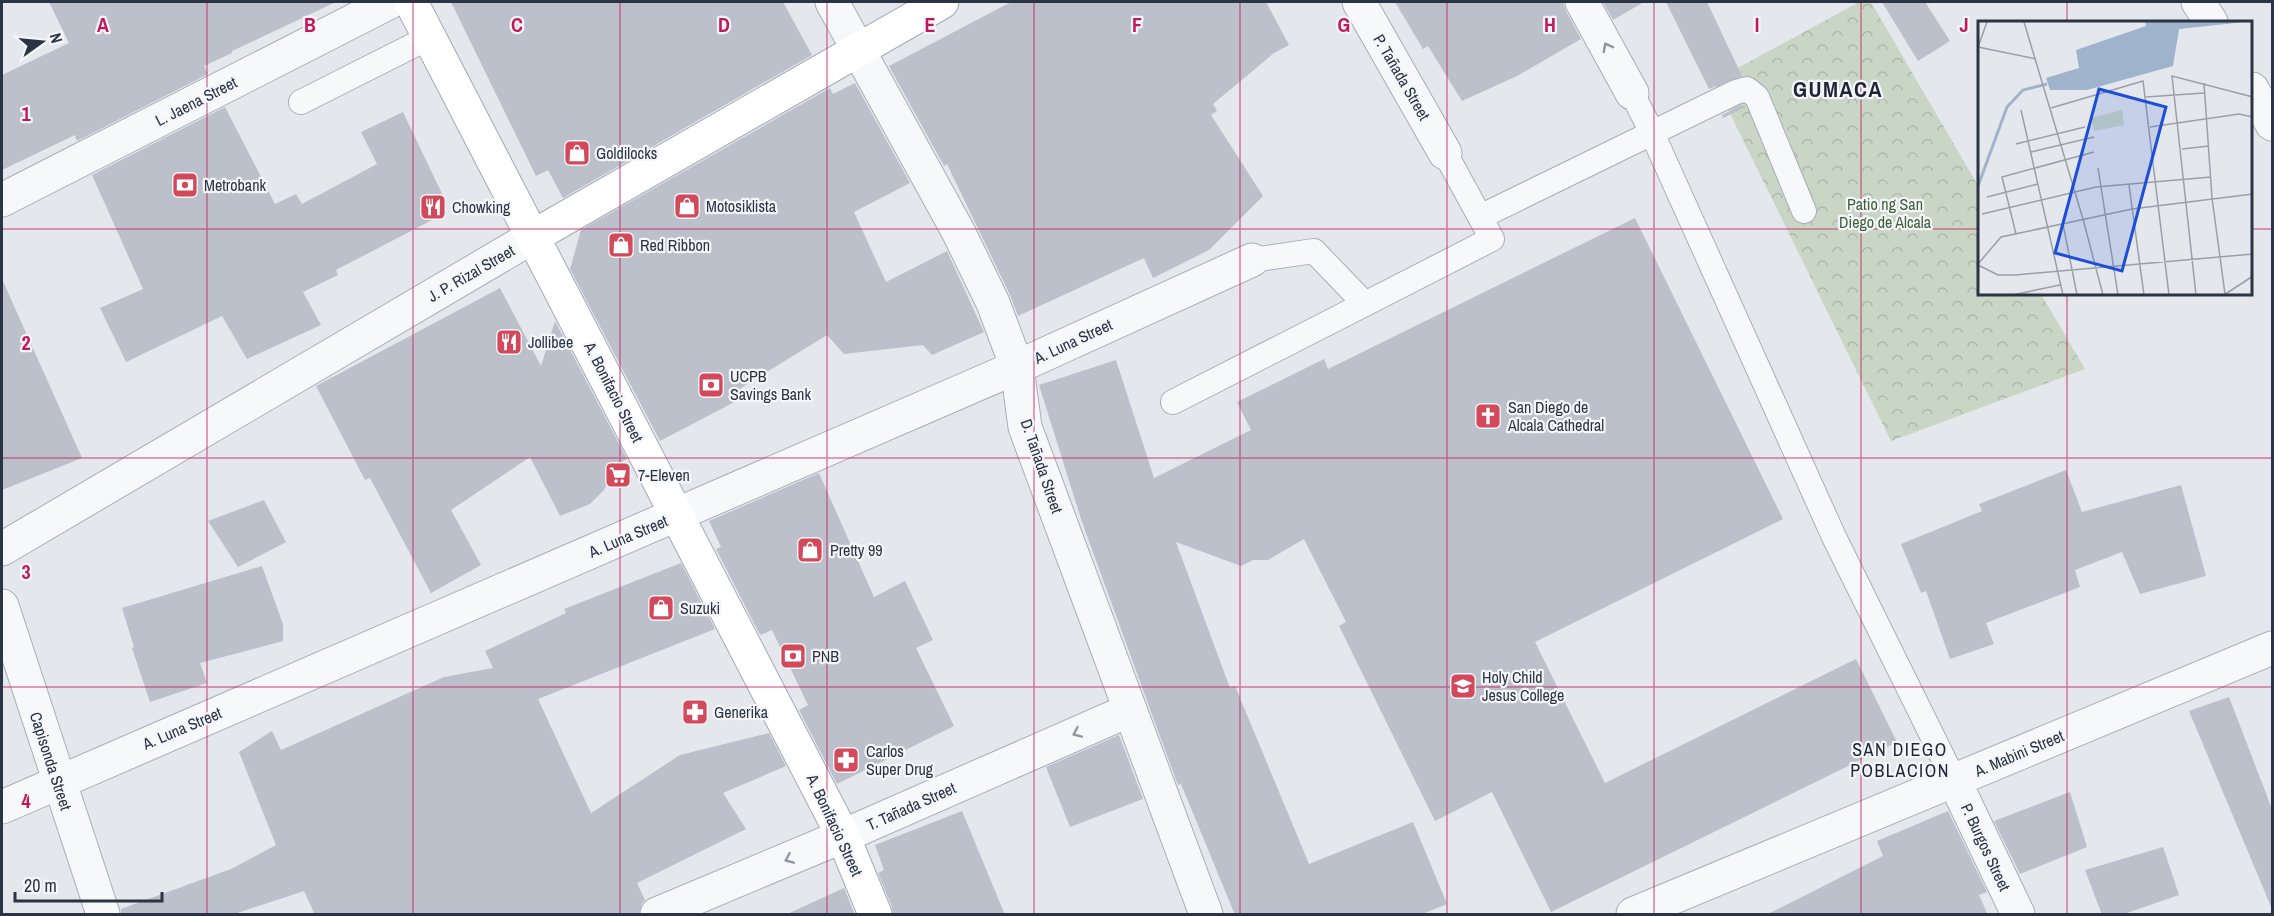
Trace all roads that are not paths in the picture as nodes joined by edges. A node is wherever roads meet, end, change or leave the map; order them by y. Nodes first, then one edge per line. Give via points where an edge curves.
1 (390, 2) edge
2 (411, 2) edge
3 (832, 2) edge
4 (942, 2) edge
5 (1359, 2) edge
6 (1582, 2) edge
7 (430, 37) junction
8 (858, 49) junction
9 (2253, 91) edge
10 (1632, 93) joint
11 (301, 102) dead end
12 (2272, 124) edge
13 (1652, 133) junction
14 (1445, 153) joint
15 (2, 200) edge
16 (1804, 211) dead end
17 (1480, 217) junction
18 (534, 236) junction
19 (1252, 260) joint
20 (1365, 304) junction
21 (1017, 367) junction
22 (1173, 402) dead end
23 (678, 515) junction
24 (2, 549) edge
25 (2, 606) edge
26 (2272, 648) edge
27 (1130, 710) junction
28 (1954, 780) junction
29 (57, 781) junction
30 (2, 807) edge
31 (843, 836) junction
32 (103, 915) edge
33 (657, 915) edge
34 (875, 915) edge
35 (1206, 915) edge
36 (1633, 915) edge
37 (2018, 915) edge

1 - 15 street, L. Jaena Street
2 - 7 main road, A. Bonifacio Street
3 - 8 street, D. Tañada Street
4 - 8 main road, J. P. Rizal Street
5 - 14 street, P. Tañada Street
10 -> 6 street
7 - 11 lane
7 - 18 main road, A. Bonifacio Street
8 - 18 main road, J. P. Rizal Street
8 - 21 street, D. Tañada Street via 959,233 993,303
9 - 12 street
10 - 13 lane
13 - 16 lane via 1747,89 1757,97
13 - 17 lane
13 - 28 lane via 1834,537
14 - 17 lane
17 - 20 lane via 1492,239
18 - 23 main road, A. Bonifacio Street
18 - 24 street, J. P. Rizal Street
19 - 20 lane via 1314,251
19 - 21 street, A. Luna Street
20 - 22 lane
21 - 23 street, A. Luna Street
21 - 27 street, D. Tañada Street via 1025,427
23 - 29 street, A. Luna Street
23 - 31 main road, A. Bonifacio Street
25 - 29 street, Capisonda Street
26 - 28 street, A. Mabini Street
27 -> 31 street, T. Tañada Street
27 - 35 street, D. Tañada Street
28 - 36 street, A. Mabini Street
28 - 37 street, P. Burgos Street
29 - 30 street, A. Luna Street
29 - 32 street, Capisonda Street
31 -> 33 street, T. Tañada Street
31 - 34 main road, A. Bonifacio Street

